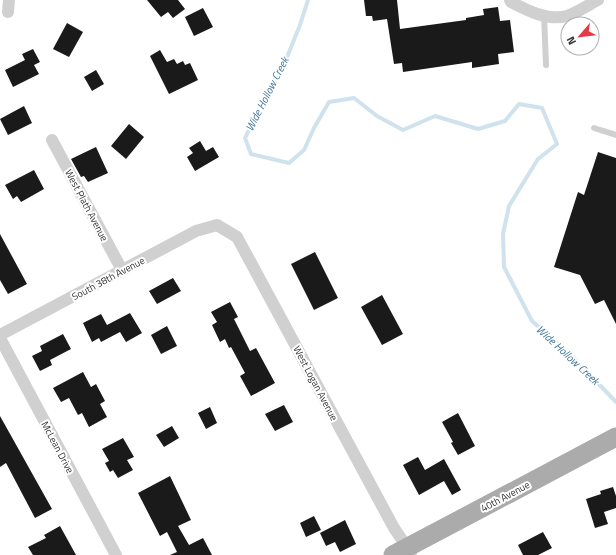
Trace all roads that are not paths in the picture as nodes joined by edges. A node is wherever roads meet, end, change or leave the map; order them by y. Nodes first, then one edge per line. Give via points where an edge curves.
1 (510, 0) edge
2 (598, 0) edge
3 (544, 15) junction
4 (546, 65) dead end
5 (594, 128) dead end
6 (616, 135) edge
7 (52, 140) dead end
8 (217, 225) joint
9 (122, 270) junction
10 (0, 335) edge
11 (0, 338) edge
12 (616, 437) edge
13 (404, 553) edge
14 (116, 555) edge

1 - 3 street via 529,12
2 - 3 street via 568,15 556,18
3 - 4 lane
5 - 6 lane
7 - 9 street, West Plath Avenue
8 - 9 street, South 38th Avenue via 196,231
8 - 13 street, West Logan Avenue via 237,237 390,521
9 - 10 street, South 38th Avenue
11 - 14 street, McLean Drive
12 - 13 main road, 40th Avenue

